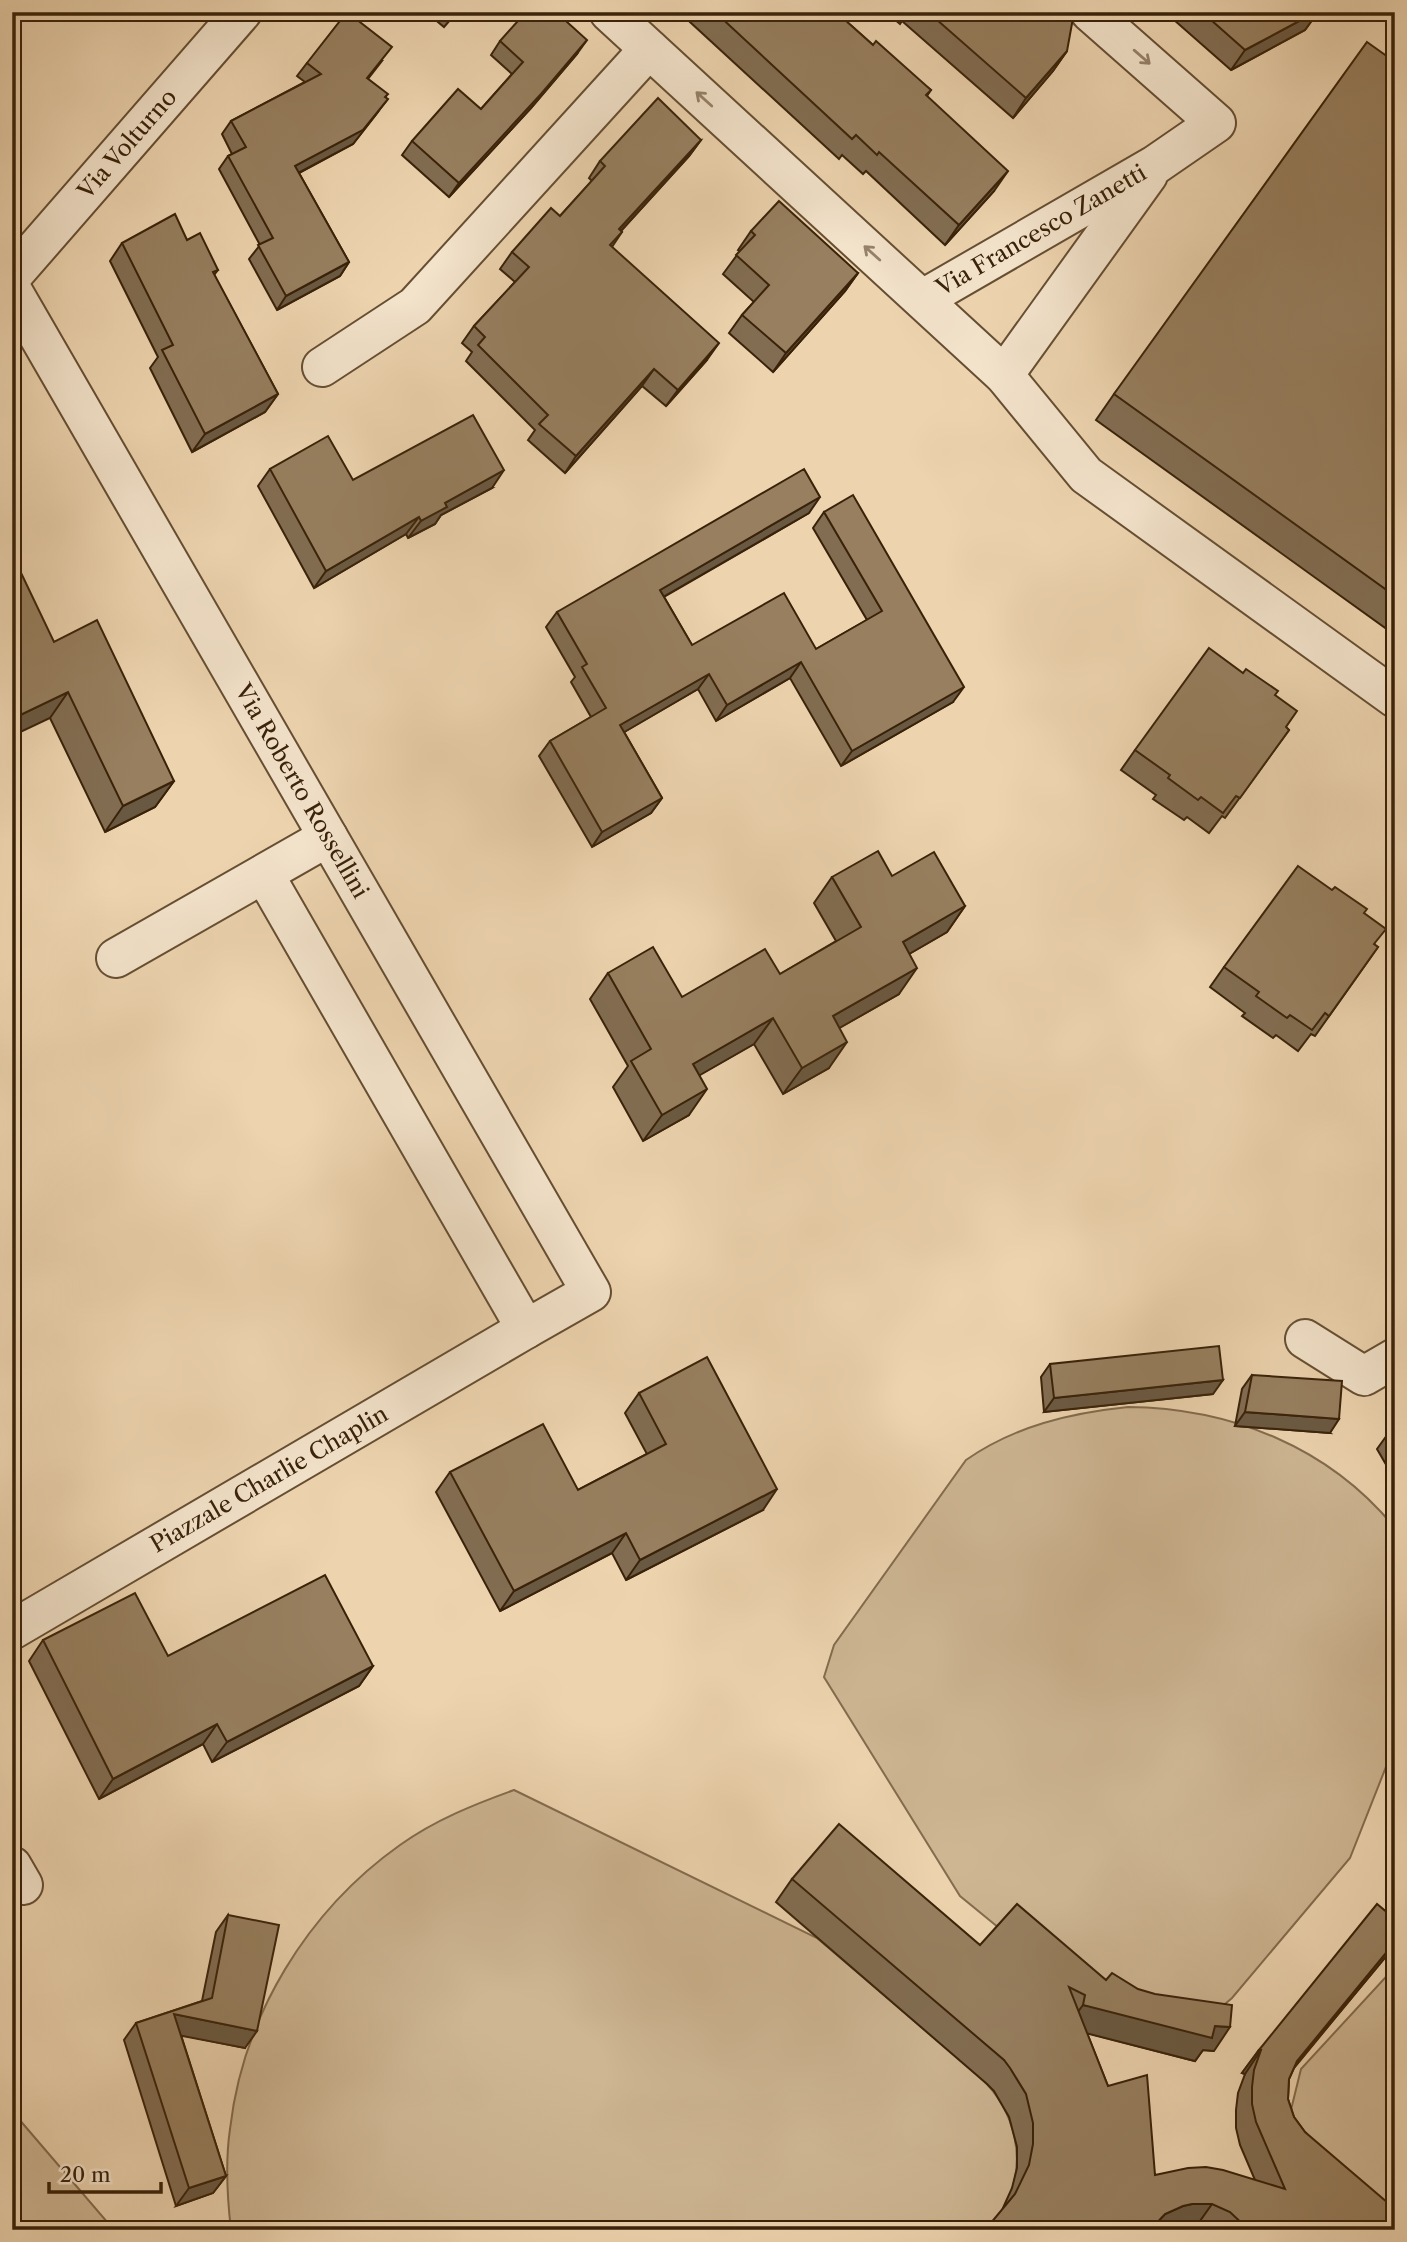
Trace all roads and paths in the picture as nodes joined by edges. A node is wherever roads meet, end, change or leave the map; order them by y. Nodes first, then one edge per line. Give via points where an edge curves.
1 (242, 12) edge
2 (609, 12) edge
3 (1090, 12) edge
4 (649, 49) junction
5 (1155, 165) junction
6 (12, 276) edge
7 (12, 290) edge
8 (923, 299) junction
9 (322, 367) dead end
10 (1004, 375) junction
11 (1395, 698) edge
12 (328, 837) junction
13 (264, 874) junction
14 (116, 958) dead end
15 (591, 1292) joint
16 (526, 1329) junction
17 (1305, 1339) dead end
18 (1395, 1358) edge
19 (12, 1630) edge

1 - 6 street, Via Volturno
2 - 4 street, Via Francesco Zanetti
3 -> 5 street via 1216,123
8 -> 4 street, Via Francesco Zanetti
4 - 9 street via 415,306
5 - 8 street, Via Francesco Zanetti
5 - 10 street, Via Francesco Zanetti
7 - 12 street, Via Roberto Rossellini
8 - 10 street, Via Francesco Zanetti
10 - 11 street, Via Francesco Zanetti via 1086,475
12 - 13 street
12 - 15 street, Via Roberto Rossellini
13 - 14 street
13 - 16 street
15 - 16 street, Piazzale Charlie Chaplin
16 - 19 street, Piazzale Charlie Chaplin
17 - 18 street via 1364,1376

